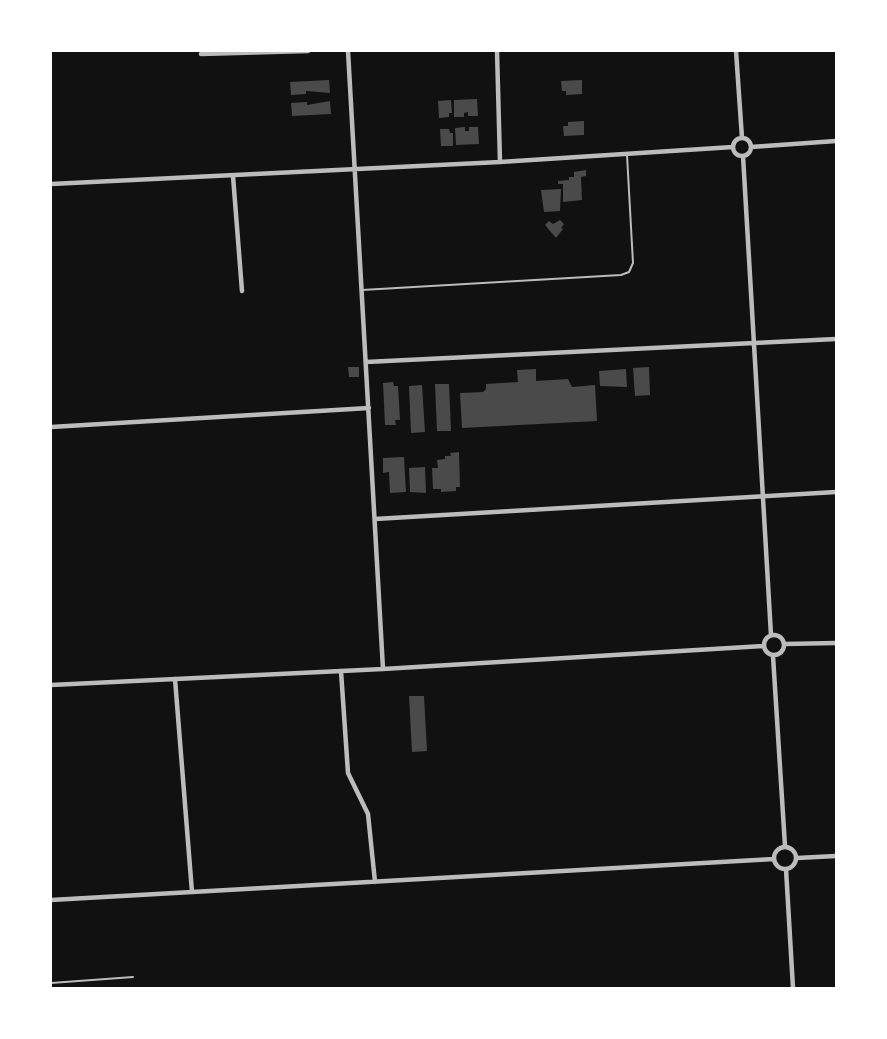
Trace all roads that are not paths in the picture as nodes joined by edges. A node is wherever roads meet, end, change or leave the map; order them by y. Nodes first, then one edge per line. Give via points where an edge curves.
1 (308, 51) edge
2 (348, 51) edge
3 (497, 51) edge
4 (736, 51) edge
5 (201, 54) dead end
6 (742, 138) junction
7 (836, 141) edge
8 (733, 147) junction
9 (751, 147) junction
10 (627, 154) junction
11 (743, 156) junction
12 (500, 162) junction
13 (355, 169) junction
14 (233, 176) junction
15 (51, 184) edge
16 (362, 290) junction
17 (242, 291) dead end
18 (836, 339) edge
19 (753, 344) junction
20 (366, 362) junction
21 (369, 408) junction
22 (51, 427) edge
23 (836, 492) edge
24 (761, 498) junction
25 (375, 519) junction
26 (771, 635) junction
27 (836, 643) edge
28 (784, 644) junction
29 (763, 646) junction
30 (774, 656) junction
31 (383, 669) junction
32 (341, 671) junction
33 (175, 679) junction
34 (51, 685) edge
35 (785, 846) junction
36 (836, 856) edge
37 (797, 858) junction
38 (774, 859) junction
39 (786, 869) junction
40 (375, 882) junction
41 (192, 892) junction
42 (51, 900) edge
43 (133, 977) dead end
44 (51, 983) edge
45 (793, 988) edge

1 - 5 street
2 - 13 street
3 - 12 street
4 - 6 street
6 - 8 street
6 - 9 street
7 - 9 street
8 - 10 street
8 - 11 street via 735,153
9 - 11 street
10 - 12 street
10 - 16 lane via 633,263 629,272
11 - 19 street
12 - 13 street
13 - 14 street
13 - 16 street
14 - 15 street
14 - 17 street
16 - 20 street
18 - 19 street
19 - 20 street
19 - 24 street
20 - 21 street
21 - 22 street
21 - 25 street
23 - 24 street
24 - 25 street
24 - 26 street
25 - 31 street
26 - 28 street via 778,636
26 - 29 street
27 - 28 street
28 - 30 street
29 - 30 street
29 - 31 street
30 - 35 street
31 - 32 street
32 - 33 street
32 - 40 street via 348,773 368,814
33 - 34 street
33 - 41 street
35 - 37 street
35 - 38 street via 777,850
36 - 37 street
37 - 39 street
38 - 39 street via 777,866
38 - 40 street
39 - 45 street
40 - 41 street
41 - 42 street
43 - 44 lane

